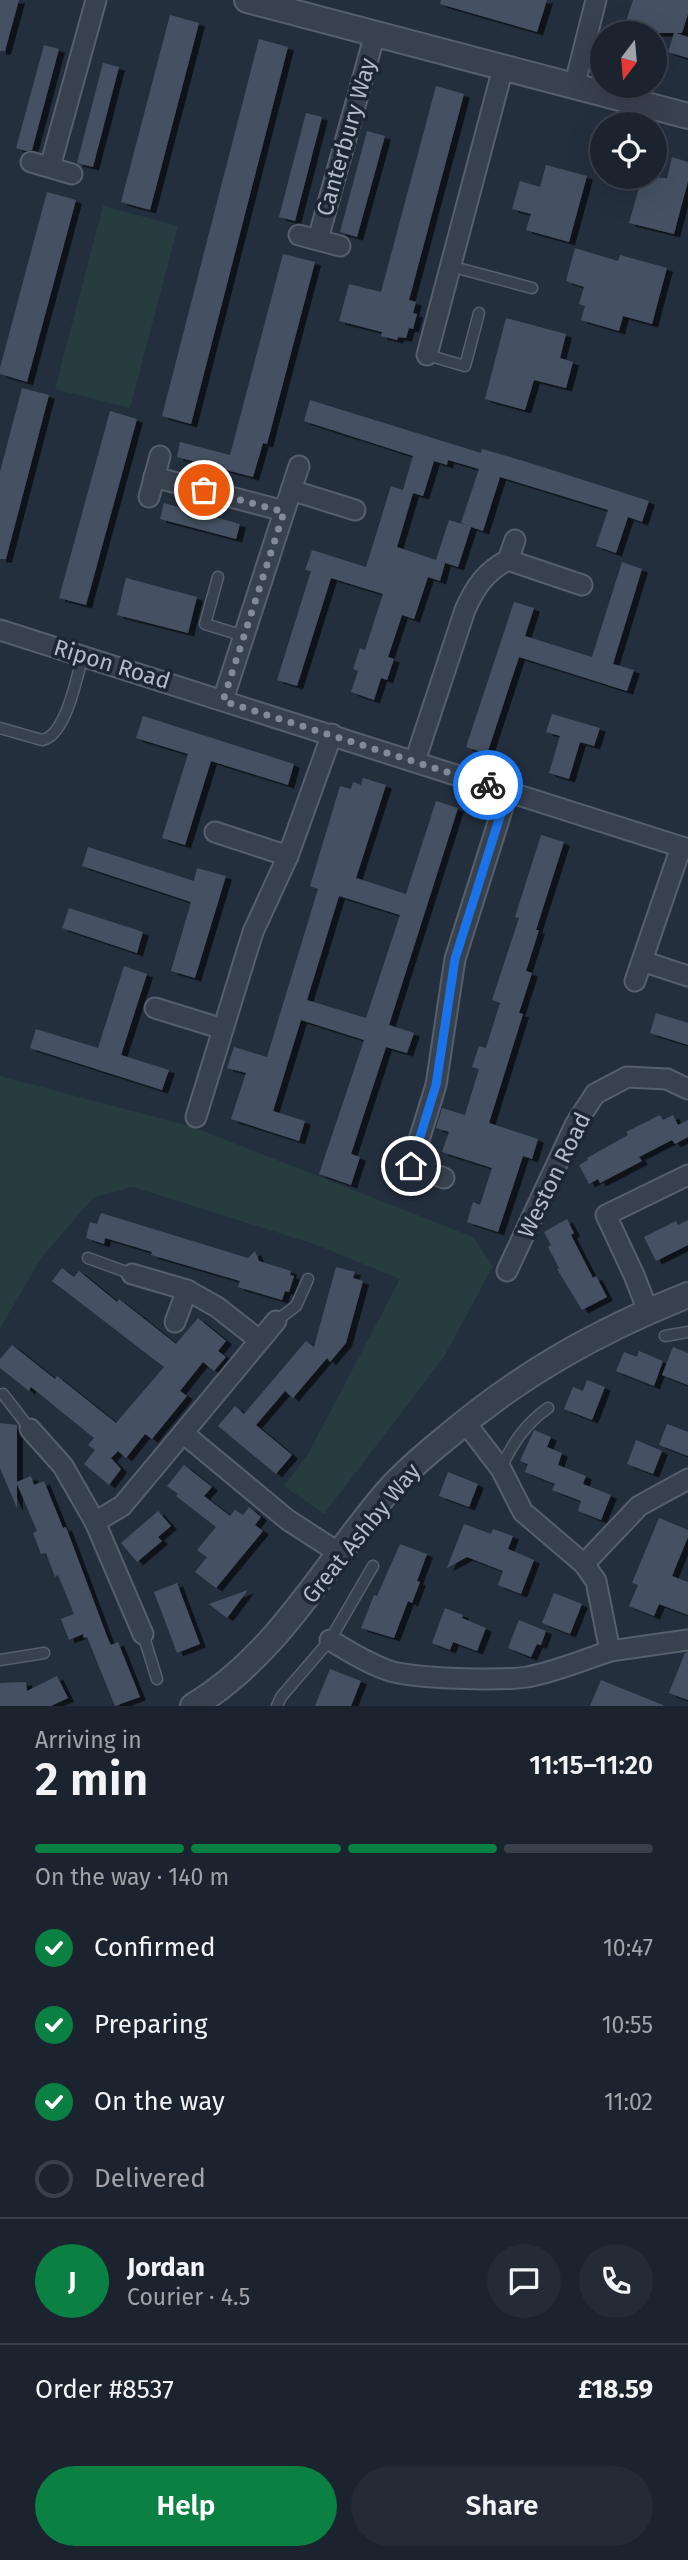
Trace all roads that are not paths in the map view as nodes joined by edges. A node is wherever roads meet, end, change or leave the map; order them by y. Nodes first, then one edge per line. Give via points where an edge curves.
1 (96, 0) edge
2 (247, 0) edge
3 (596, 0) edge
4 (375, 34) junction
5 (503, 68) junction
6 (574, 87) junction
7 (688, 116) edge
8 (72, 174) dead end
9 (340, 246) dead end
10 (449, 266) junction
11 (532, 288) dead end
12 (479, 313) dead end
13 (427, 355) joint
14 (160, 456) dead end
15 (299, 466) dead end
16 (154, 477) junction
17 (291, 490) junction
18 (149, 497) dead end
19 (355, 510) dead end
20 (284, 512) junction
21 (515, 540) dead end
22 (508, 560) junction
23 (218, 577) dead end
24 (582, 585) dead end
25 (0, 630) edge
26 (244, 636) junction
27 (83, 654) junction
28 (223, 701) junction
29 (0, 728) edge
30 (332, 734) junction
31 (415, 761) junction
32 (508, 791) junction
33 (215, 832) dead end
34 (684, 848) edge
35 (288, 856) junction
36 (642, 961) junction
37 (688, 976) edge
38 (635, 981) dead end
39 (155, 1008) dead end
40 (223, 1030) junction
41 (688, 1089) edge
42 (196, 1117) dead end
43 (688, 1175) edge
44 (444, 1178) dead end
45 (88, 1258) dead end
46 (507, 1271) dead end
47 (132, 1275) joint
48 (308, 1279) dead end
49 (187, 1290) junction
50 (688, 1295) edge
51 (648, 1311) junction
52 (276, 1321) joint
53 (175, 1322) dead end
54 (688, 1332) edge
55 (665, 1336) dead end
56 (259, 1340) junction
57 (3, 1394) dead end
58 (548, 1408) dead end
59 (465, 1422) junction
60 (30, 1429) joint
61 (183, 1433) junction
62 (500, 1469) junction
63 (688, 1479) edge
64 (95, 1522) junction
65 (339, 1553) junction
66 (584, 1564) junction
67 (373, 1566) dead end
68 (143, 1634) joint
69 (330, 1640) junction
70 (688, 1640) edge
71 (610, 1651) junction
72 (44, 1653) dead end
73 (0, 1660) edge
74 (157, 1679) dead end
75 (193, 1706) edge
76 (277, 1706) edge

1 - 8 street via 40,165
2 - 4 street, Canterbury Way
3 - 6 street
4 - 5 street, Canterbury Way
4 - 9 street, Canterbury Way via 308,237
5 - 6 street, Canterbury Way
5 - 10 street
6 - 7 street, Canterbury Way
10 - 11 lane
10 - 13 street
12 - 13 lane via 465,366
14 - 16 street
15 - 17 street
16 - 18 street
16 - 20 street
17 - 19 street
17 - 20 street
20 - 26 street
21 - 22 street
22 - 24 street
22 - 31 street via 475,588
23 - 26 lane via 205,624
25 - 27 street, Ripon Road
26 - 28 street
27 - 28 street, Ripon Road
27 - 29 lane via 63,719 49,739
28 - 30 street, Ripon Road
30 - 31 street, Ripon Road
30 - 35 street
31 - 32 street, Ripon Road
32 - 34 street, Ripon Road
32 - 44 street via 455,959 436,1085 411,1166
33 - 35 street
34 - 36 street, Ripon Road
35 - 40 street via 253,932
36 - 37 street
36 - 38 street, Ripon Road
39 - 40 street
40 - 42 street
41 - 46 street, Weston Road via 667,1079 627,1077 595,1094 575,1125
43 - 51 street via 606,1215
45 - 47 lane
47 - 49 street
48 - 52 lane via 296,1306
49 - 53 street
49 - 56 street
50 - 51 street, Great Ashby Way
51 - 59 street, Great Ashby Way via 559,1355
52 - 56 street
54 - 55 lane
56 - 61 street
57 - 60 lane
58 - 62 lane via 522,1431
59 - 62 street
59 - 65 street, Great Ashby Way via 409,1469
60 - 64 street via 63,1466
61 - 64 street via 122,1506
61 - 65 street via 288,1520
62 - 66 street via 523,1512
63 - 66 street via 639,1506
64 - 68 street
65 - 75 street, Great Ashby Way via 260,1653
66 - 71 street via 600,1594
67 - 69 lane
68 - 74 lane
69 - 71 street via 360,1659 402,1675 512,1679
69 - 76 lane
70 - 71 street
72 - 73 lane

